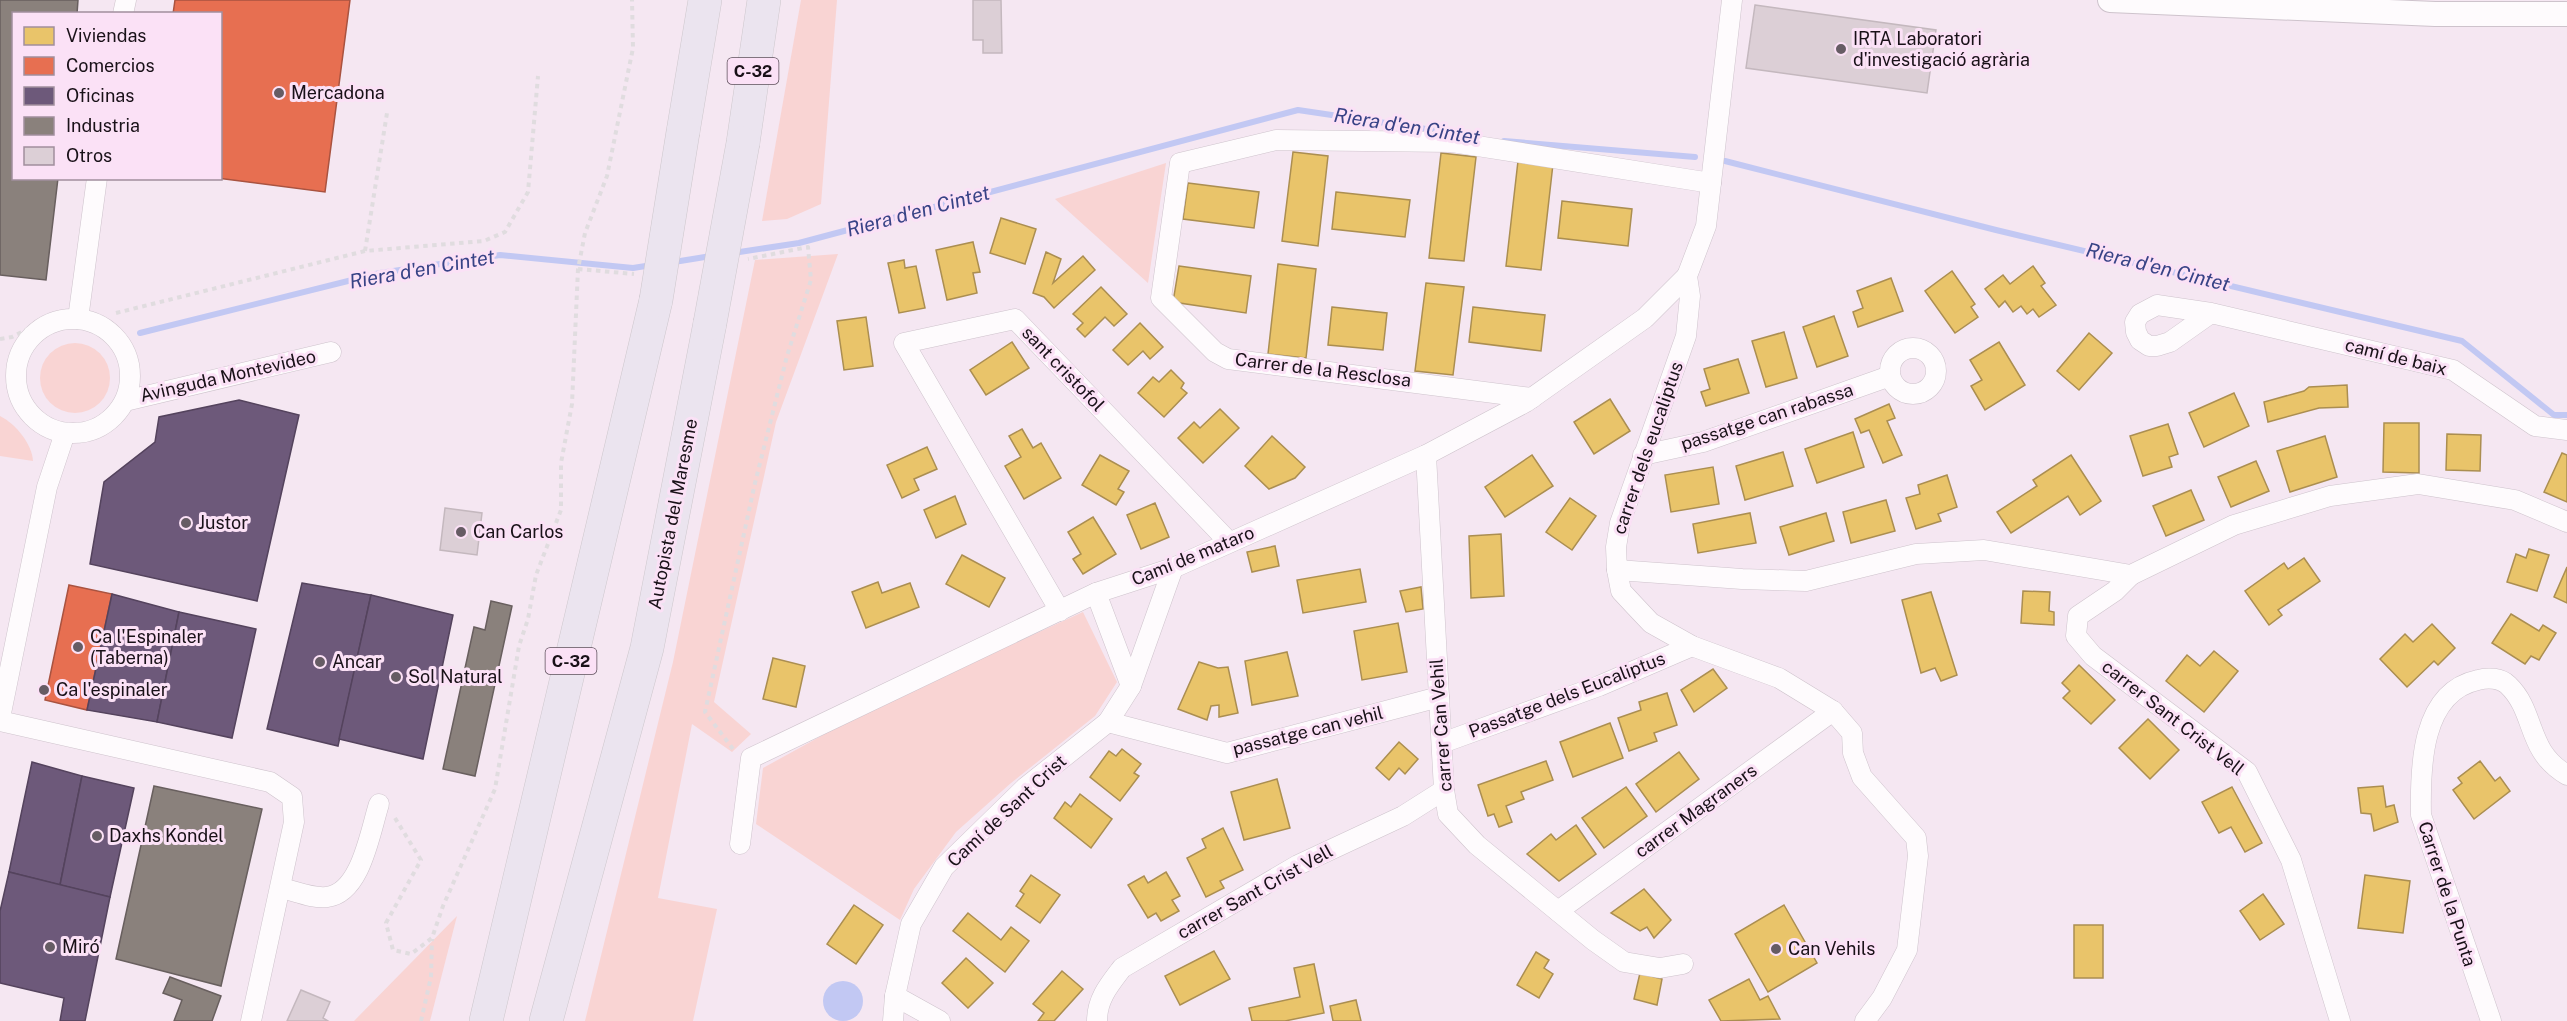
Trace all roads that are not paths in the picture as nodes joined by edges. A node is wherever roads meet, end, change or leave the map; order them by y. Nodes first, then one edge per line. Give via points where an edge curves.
1 (705, 0) edge
2 (764, 0) edge
3 (1732, 0) edge
4 (2110, 0) edge
5 (2567, 14) edge
6 (97, 180) edge
7 (1711, 183) junction
8 (1687, 276) junction
9 (79, 310) junction
10 (2211, 313) dead end
11 (332, 352) dead end
12 (1890, 376) dead end
13 (9, 395) edge
14 (1532, 398) junction
15 (125, 401) junction
16 (2567, 430) edge
17 (65, 433) junction
18 (1426, 454) junction
19 (1643, 455) junction
20 (2567, 522) edge
21 (1229, 542) junction
22 (1173, 568) junction
23 (1617, 570) junction
24 (2131, 575) junction
25 (1096, 593) junction
26 (1060, 610) junction
27 (1692, 646) junction
28 (1131, 686) junction
29 (1439, 697) junction
30 (1833, 711) junction
31 (0, 719) edge
32 (1108, 722) junction
33 (1442, 743) junction
34 (2567, 775) edge
35 (1444, 789) junction
36 (379, 804) road end
37 (740, 844) dead end
38 (281, 888) junction
39 (1558, 912) junction
40 (1683, 964) dead end
41 (895, 996) junction
42 (251, 1021) edge
43 (486, 1021) edge
44 (546, 1021) edge
45 (892, 1021) edge
46 (940, 1021) edge
47 (1096, 1021) edge
48 (1865, 1021) edge
49 (2340, 1021) edge
50 (2491, 1021) edge

1 - 43 highway, C-32, bridge via 683,132
2 - 44 highway, Autopista del Maresme / C-32, bridge via 743,143 647,648
3 - 7 street, carrer dels eucaliptus
4 - 5 street via 2435,14
6 - 9 street
7 - 8 street, carrer dels eucaliptus via 1706,226
7 - 14 street, Carrer de la Resclosa via 1452,142 1276,140 1180,164 1161,298 1215,352 1228,359
8 - 14 street, Camí de mataro via 1645,318
8 - 19 street, carrer dels eucaliptus via 1690,296 1686,336
9 - 13 street via 40,329 26,343
9 - 15 street via 103,327 123,349 130,373
10 - 16 street, camí de baix via 2452,370 2535,426
11 - 15 street, Avinguda Montevideo
12 - 19 street, passatge can rabassa via 1703,442
13 - 17 street via 49,429
14 - 18 street, Camí de mataro
15 - 17 street via 112,418 94,429
17 - 31 street via 48,487
18 - 21 street, Camí de mataro
18 - 29 street, carrer Can Vehil
19 - 23 street, carrer dels eucaliptus via 1620,522
20 - 24 street, carrer Sant Crist Vell via 2515,500 2418,484 2330,496 2234,525
21 - 22 street, Camí de mataro
21 - 26 street, sant cristofol via 1015,319 904,343
22 - 25 street, Camí de mataro
22 - 28 street, Camí de Sant Crist
23 - 24 street via 1806,580 1916,554 1984,550
23 - 27 street, carrer dels eucaliptus via 1622,591 1651,623
24 - 49 street, carrer Sant Crist Vell via 2078,616 2076,636 2093,656 2247,772 2291,860
25 - 26 street, Camí de mataro
25 - 28 street
26 - 37 street, Camí de mataro via 751,758
27 - 30 street, carrer dels eucaliptus via 1779,678
27 - 33 street, Passatge dels Eucaliptus via 1599,686
28 - 32 street, Camí de Sant Crist
29 - 32 street, passatge can vehil via 1227,753
29 - 33 street, carrer Can Vehil
30 - 39 street, carrer Magraners
30 - 48 street, carrer dels eucaliptus via 1852,733 1853,753 1862,777 1916,838 1918,856 1907,950
31 - 38 street via 270,782 292,797 294,822
32 - 41 street, Camí de Sant Crist via 1026,788 944,867 911,924
33 - 35 street, carrer Can Vehil
34 - 50 street, Carrer de la Punta via 2538,748 2518,695 2505,682 2487,678 2453,689 2435,713 2420,782 2421,814
35 - 39 street, carrer Can Vehil via 1448,814 1477,844
35 - 47 street, carrer Sant Crist Vell via 1403,816 1298,865 1122,968 1096,1007
36 - 38 street via 354,880 342,893 326,897
38 - 42 street
39 - 40 street, carrer Can Vehil via 1624,962 1660,968
41 - 45 street, Camí de Sant Crist
41 - 46 street

